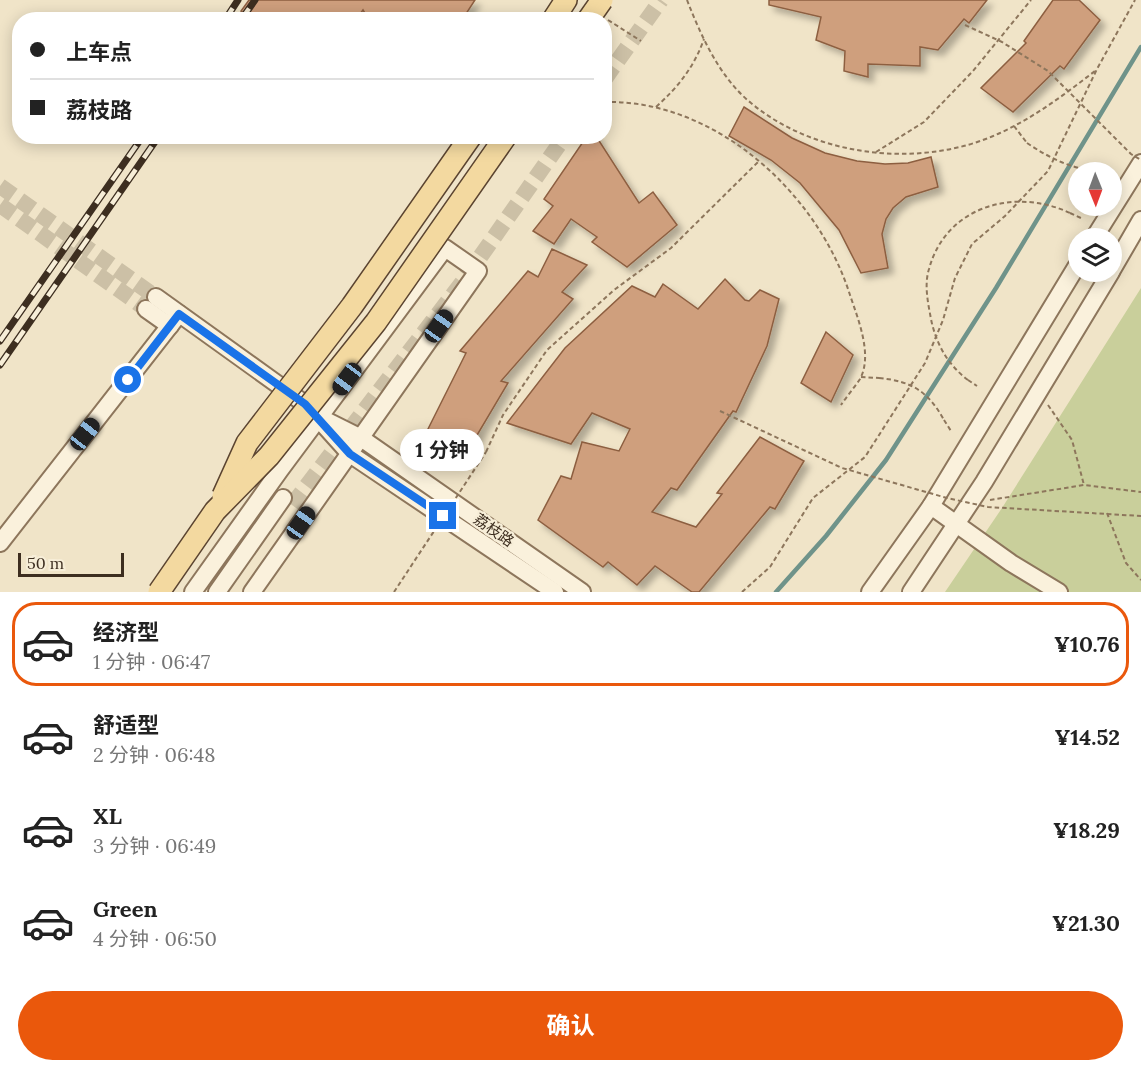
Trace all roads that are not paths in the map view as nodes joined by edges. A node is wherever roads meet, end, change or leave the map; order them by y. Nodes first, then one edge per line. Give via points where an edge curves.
1 (465, 144) edge
2 (489, 144) edge
3 (500, 144) edge
4 (1141, 162) edge
5 (1141, 220) edge
6 (1100, 228) edge
7 (1122, 252) edge
8 (1068, 280) edge
9 (1104, 282) edge
10 (151, 303) tunnel mouth
11 (175, 320) junction
12 (301, 401) junction
13 (319, 417) junction
14 (361, 438) junction
15 (350, 454) junction
16 (931, 506) junction
17 (215, 511) junction
18 (956, 524) junction
19 (0, 543) edge
20 (159, 592) edge
21 (194, 592) edge
22 (217, 592) edge
23 (230, 592) edge
24 (252, 592) edge
25 (555, 592) edge
26 (582, 592) edge
27 (870, 592) edge
28 (911, 592) edge
29 (1059, 592) edge

1 - 17 main road, bridge via 352,306 247,443
2 - 12 street via 367,317
3 - 17 main road, bridge via 376,322 268,456
4 - 6 street
5 - 7 street
8 - 16 street
9 - 18 street
10 - 11 street
11 - 12 street
11 - 19 street
12 - 13 street
13 - 14 street, 荔枝路
13 - 14 street via 445,248 478,271
13 - 15 street, 荔枝路
13 - 21 street
14 - 15 street
14 - 26 street, 荔枝路
15 - 24 street
15 - 25 street, 荔枝路
16 - 18 street
16 - 27 street
17 - 20 main road, bridge
18 - 28 street
18 - 29 street
22 - 23 street via 287,501

